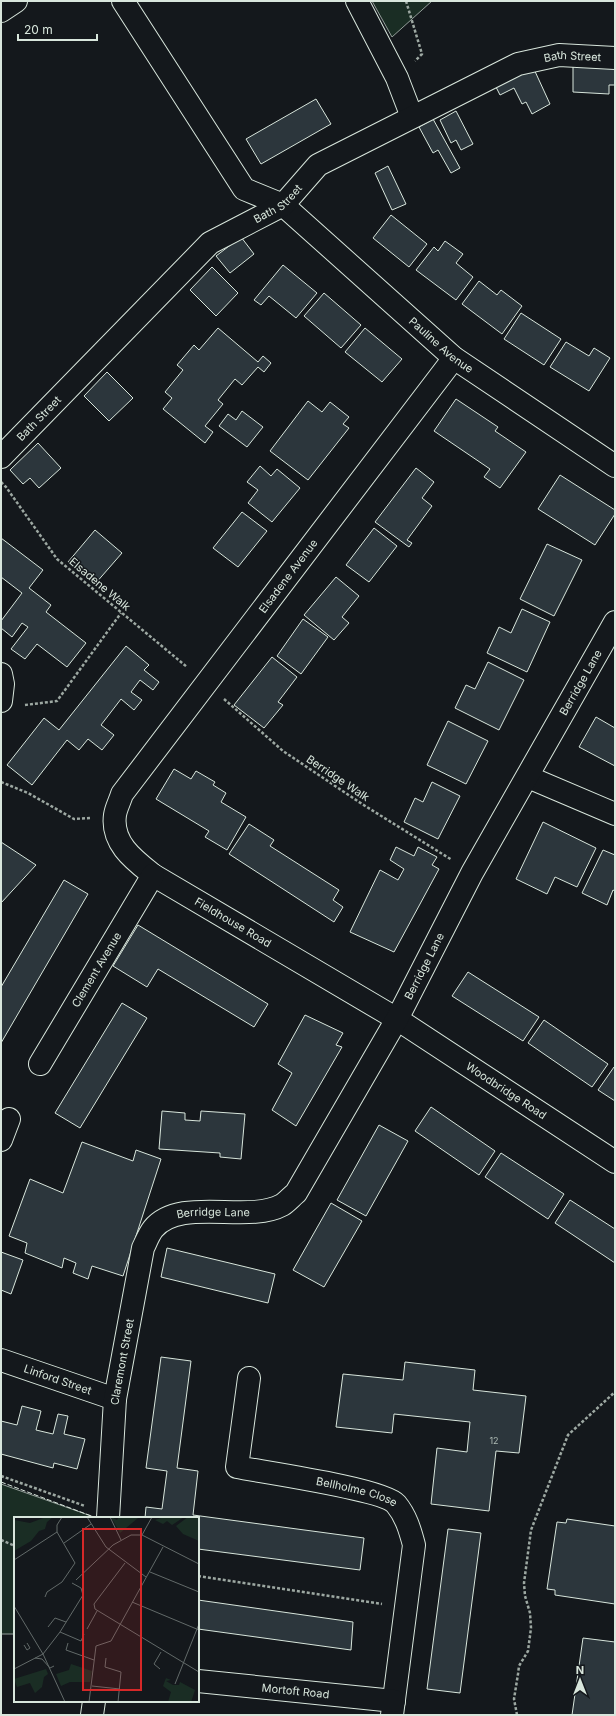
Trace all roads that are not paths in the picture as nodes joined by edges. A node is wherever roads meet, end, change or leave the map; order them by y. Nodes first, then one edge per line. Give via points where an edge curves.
1 (16, 1) edge
2 (123, 1) edge
3 (357, 1) edge
4 (1, 11) edge
5 (615, 58) edge
6 (412, 117) junction
7 (283, 205) junction
8 (454, 358) junction
9 (1, 457) edge
10 (615, 466) edge
11 (615, 622) edge
12 (1, 674) edge
13 (1, 701) edge
14 (528, 777) junction
15 (122, 794) joint
16 (615, 814) edge
17 (153, 875) junction
18 (397, 1019) junction
19 (40, 1064) dead end
20 (9, 1119) dead end
21 (1, 1140) edge
22 (615, 1162) edge
23 (168, 1217) joint
24 (1, 1360) edge
25 (249, 1378) dead end
26 (115, 1399) junction
27 (108, 1516) edge
28 (199, 1680) edge
29 (94, 1702) edge
30 (393, 1708) edge
31 (92, 1715) edge

1 - 4 street
2 - 7 street, Pauline Avenue via 244,189
3 - 6 street via 397,78
5 - 6 street, Bath Street via 559,55 518,64
6 - 7 street, Bath Street via 318,165
7 - 8 street, Pauline Avenue
7 - 9 street, Bath Street via 210,243
8 - 10 street, Pauline Avenue
8 - 15 street, Elsadene Avenue
11 - 14 street, Berridge Lane
12 - 13 street
14 - 16 street
14 - 18 street, Berridge Lane via 472,873
15 - 17 street, Fieldhouse Road via 115,815 116,835 128,855
17 - 18 street, Fieldhouse Road
17 - 19 street, Clement Avenue
18 - 22 street, Woodbridge Road
18 - 23 street, Berridge Lane via 296,1193 282,1204 268,1210 185,1213
20 - 21 street
23 - 26 street, Claremont Street via 153,1229 143,1248
24 - 26 street, Linford Street
25 - 30 street, Bellholme Close via 237,1467 369,1493 395,1502 409,1526 414,1545
26 - 27 street, Claremont Street
28 - 30 street, Mortoft Road
29 - 31 street

